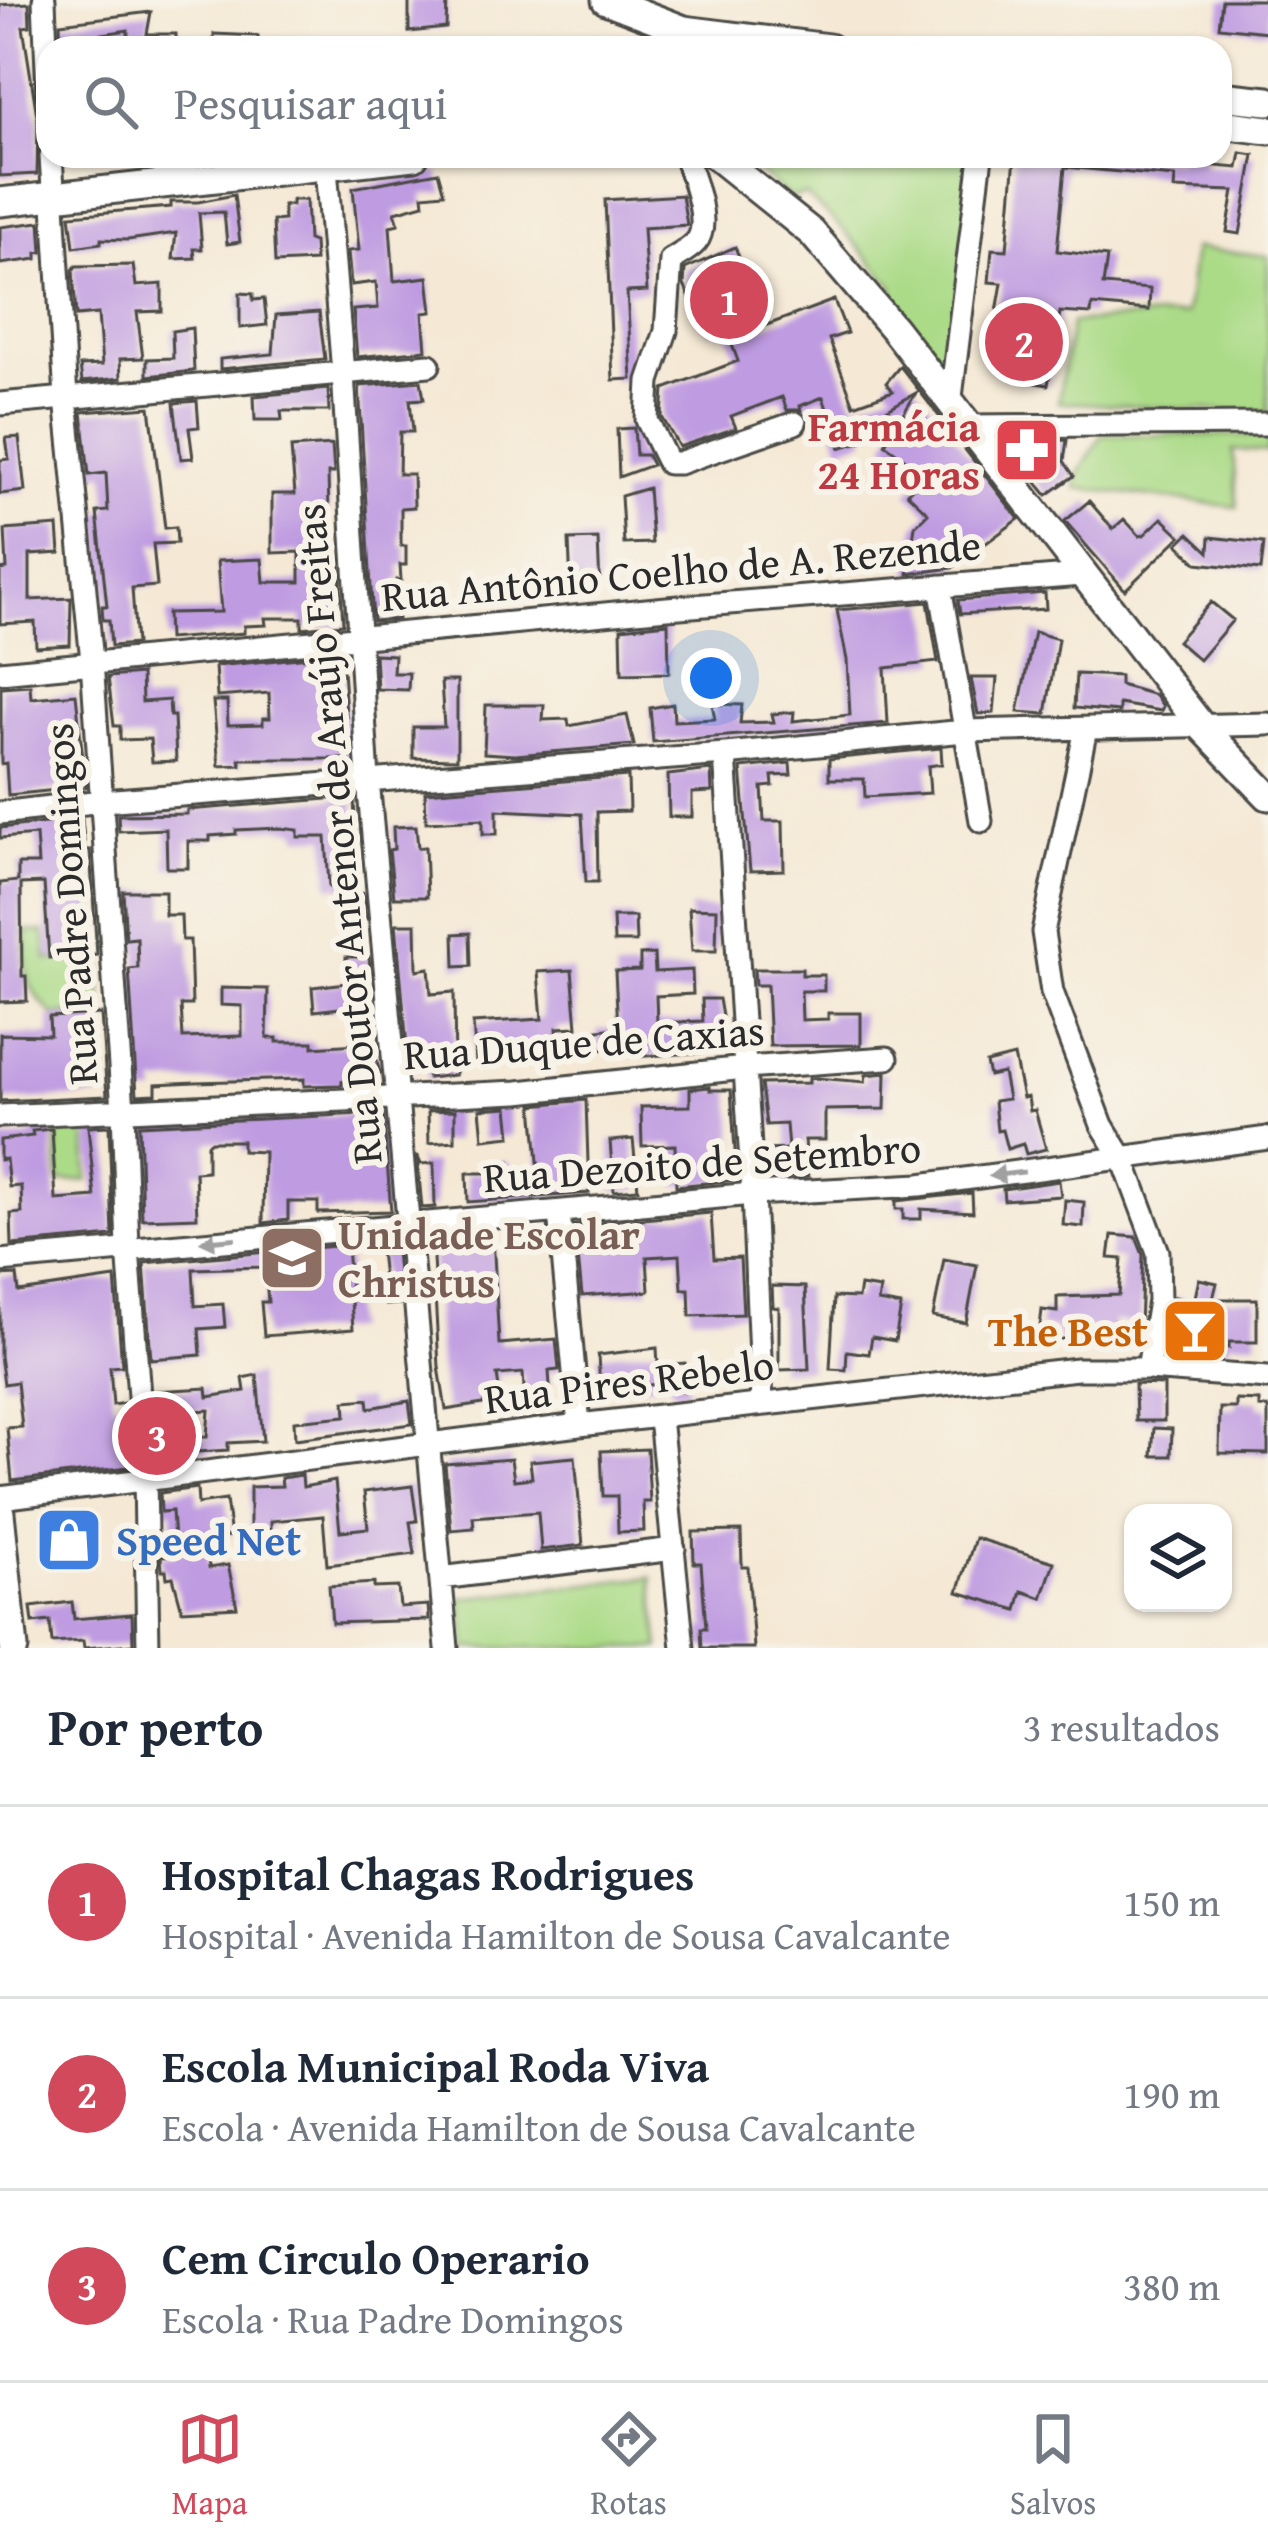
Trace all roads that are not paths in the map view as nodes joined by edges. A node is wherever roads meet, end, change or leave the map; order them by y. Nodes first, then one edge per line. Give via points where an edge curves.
1 (44, 0) edge
2 (609, 1) edge
3 (46, 36) edge
4 (682, 36) edge
5 (1232, 97) edge
6 (1268, 101) edge
7 (1232, 126) edge
8 (1268, 130) edge
9 (51, 168) edge
10 (273, 168) edge
11 (327, 168) edge
12 (689, 168) edge
13 (731, 168) edge
14 (980, 168) edge
15 (52, 197) junction
16 (0, 202) edge
17 (429, 365) dead end
18 (343, 373) junction
19 (66, 398) junction
20 (0, 404) edge
21 (958, 416) junction
22 (795, 423) dead end
23 (1268, 424) edge
24 (1082, 575) junction
25 (940, 586) junction
26 (360, 638) junction
27 (92, 661) junction
28 (0, 672) edge
29 (1268, 698) edge
30 (1267, 724) edge
31 (1202, 727) junction
32 (1086, 729) junction
33 (965, 731) junction
34 (725, 754) junction
35 (368, 780) junction
36 (1268, 796) edge
37 (103, 801) junction
38 (0, 813) edge
39 (981, 821) dead end
40 (887, 1058) dead end
41 (745, 1068) junction
42 (399, 1096) junction
43 (123, 1110) junction
44 (0, 1116) edge
45 (1268, 1138) edge
46 (1123, 1159) junction
47 (753, 1195) junction
48 (559, 1212) junction
49 (409, 1223) junction
50 (128, 1248) junction
51 (0, 1261) edge
52 (1148, 1369) junction
53 (1268, 1378) edge
54 (762, 1404) junction
55 (660, 1417) junction
56 (578, 1425) junction
57 (428, 1445) junction
58 (145, 1478) junction
59 (0, 1498) edge
60 (0, 1513) edge
61 (674, 1549) junction
62 (441, 1578) junction
63 (14, 1648) edge
64 (148, 1648) edge
65 (447, 1648) edge
66 (683, 1648) edge

1 - 3 street
2 - 4 main road
5 - 6 main road
7 - 8 main road
9 - 15 street, Rua Padre Domingos
10 - 15 main road
11 - 18 street, Rua Doutor Antenor de Araújo Freitas
12 - 22 street via 702,230 671,260 646,420 668,463
13 - 21 main road via 812,232
14 - 21 street
15 - 16 main road
15 - 19 street, Rua Padre Domingos
17 - 18 street
18 - 19 street
18 - 26 street, Rua Doutor Antenor de Araújo Freitas
19 - 20 street
19 - 27 street, Rua Padre Domingos
21 - 23 street
21 - 24 main road
24 - 25 street, Rua Antônio Coelho de A. Rezende
24 - 31 main road
25 - 26 street, Rua Antônio Coelho de A. Rezende
25 - 33 street
26 - 27 street, Rua Antônio Coelho de A. Rezende
26 - 35 street, Rua Doutor Antenor de Araújo Freitas
27 - 28 street, Rua Antônio Coelho de A. Rezende
27 - 37 street, Rua Padre Domingos
29 - 30 street
30 - 31 street
31 - 32 street
31 - 36 main road
32 - 33 street
32 - 46 street via 1043,932 1052,992 1102,1125
33 - 34 street
33 - 39 street
34 - 35 street
34 - 41 street
35 - 37 street
35 - 42 street, Rua Doutor Antenor de Araújo Freitas
37 - 38 street
37 - 43 street, Rua Padre Domingos
40 - 41 street, Rua Duque de Caxias
41 - 42 street, Rua Duque de Caxias
41 - 47 street
42 - 43 street, Rua Duque de Caxias
42 - 49 street, Rua Doutor Antenor de Araújo Freitas
43 - 44 street, Rua Duque de Caxias
43 - 50 street, Rua Padre Domingos
45 - 46 street, Rua Dezoito de Setembro
46 -> 47 street, Rua Dezoito de Setembro via 920,1185
46 - 52 street via 1158,1252
47 - 48 street, Rua Dezoito de Setembro
47 - 54 street
48 - 49 street, Rua Dezoito de Setembro
48 - 56 street
49 -> 50 street, Rua Dezoito de Setembro
49 - 57 street, Rua Doutor Antenor de Araújo Freitas
50 - 51 street, Rua Dezoito de Setembro
50 - 58 street, Rua Padre Domingos
52 - 53 street, Rua Pires Rebelo
52 - 54 street, Rua Pires Rebelo
54 - 55 street, Rua Pires Rebelo
55 - 56 street, Rua Pires Rebelo
55 - 61 street
56 - 57 street, Rua Pires Rebelo
57 - 58 street, Rua Pires Rebelo
57 - 62 street, Rua Doutor Antenor de Araújo Freitas
58 - 59 street, Rua Pires Rebelo
58 - 64 street, Rua Padre Domingos
60 - 63 main road
61 - 62 street
61 - 66 street
62 - 65 street, Rua Doutor Antenor de Araújo Freitas

